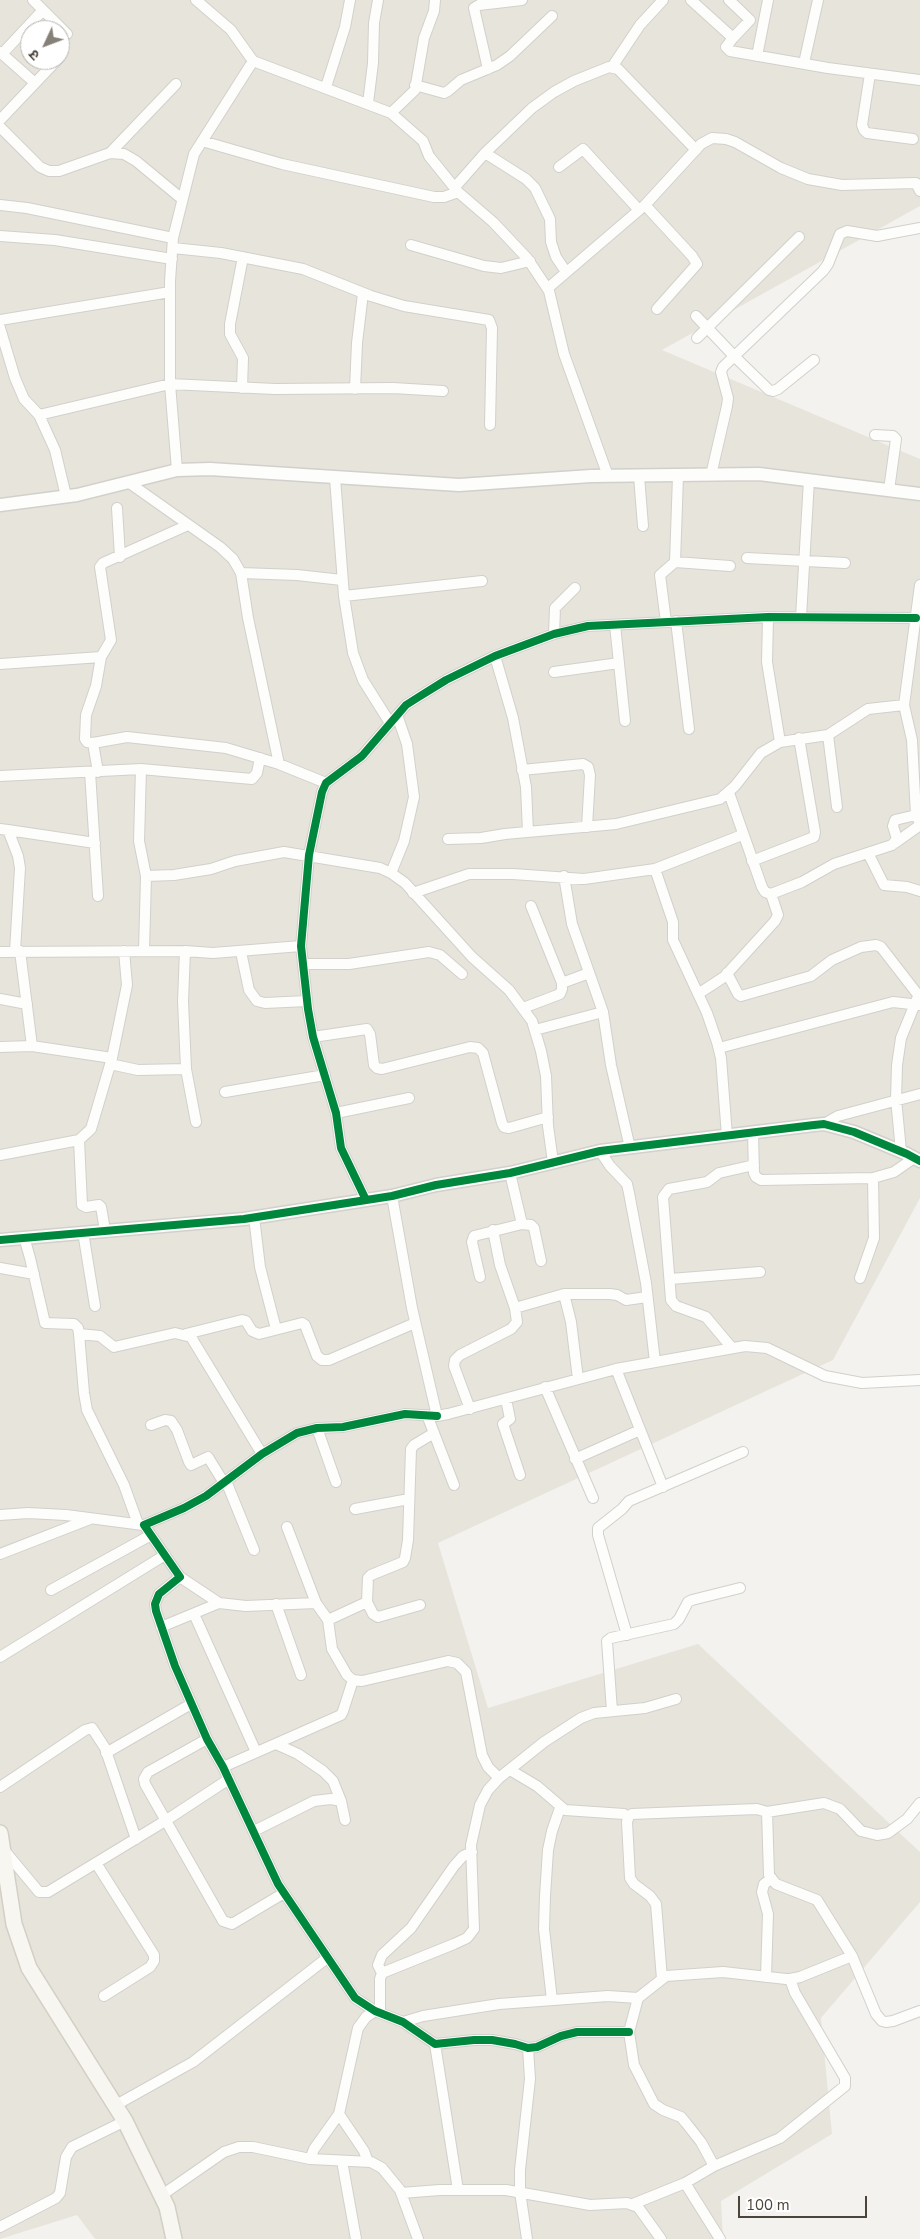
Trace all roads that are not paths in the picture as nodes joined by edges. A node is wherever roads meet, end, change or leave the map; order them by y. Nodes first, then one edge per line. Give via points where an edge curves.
1 (33, 0) edge
2 (196, 0) edge
3 (350, 0) edge
4 (378, 0) edge
5 (435, 0) edge
6 (522, 0) edge
7 (663, 0) edge
8 (691, 0) edge
9 (729, 0) edge
10 (768, 0) edge
11 (818, 0) edge
12 (43, 10) junction
13 (552, 16) dead end
14 (53, 20) edge
15 (733, 38) junction
16 (1, 53) edge
17 (757, 56) junction
18 (253, 61) junction
19 (804, 64) junction
20 (612, 67) junction
21 (488, 69) junction
22 (47, 70) edge
23 (870, 74) junction
24 (920, 80) edge
25 (35, 83) junction
26 (176, 84) dead end
27 (415, 85) junction
28 (326, 87) junction
29 (368, 103) junction
30 (391, 113) junction
31 (0, 120) edge
32 (0, 127) edge
33 (913, 139) dead end
34 (202, 142) junction
35 (696, 150) junction
36 (110, 153) junction
37 (486, 153) junction
38 (559, 167) dead end
39 (456, 189) junction
40 (920, 191) edge
41 (182, 199) junction
42 (0, 205) edge
43 (642, 207) junction
44 (920, 228) edge
45 (0, 236) edge
46 (799, 238) dead end
47 (173, 243) junction
48 (411, 245) dead end
49 (243, 257) junction
50 (172, 259) junction
51 (530, 262) junction
52 (566, 272) junction
53 (548, 288) junction
54 (170, 292) junction
55 (363, 293) junction
56 (657, 309) dead end
57 (696, 316) dead end
58 (0, 320) edge
59 (707, 327) junction
60 (0, 328) edge
61 (697, 338) dead end
62 (3, 352) edge
63 (734, 356) junction
64 (814, 360) dead end
65 (170, 384) junction
66 (242, 388) junction
67 (355, 388) junction
68 (443, 391) dead end
69 (39, 415) junction
70 (490, 425) dead end
71 (875, 435) dead end
72 (177, 470) junction
73 (710, 475) junction
74 (608, 476) junction
75 (639, 476) junction
76 (678, 476) junction
77 (335, 478) junction
78 (809, 480) junction
79 (128, 482) junction
80 (889, 490) junction
81 (920, 494) edge
82 (66, 496) junction
83 (0, 505) edge
84 (117, 508) dead end
85 (188, 525) junction
86 (642, 526) dead end
87 (120, 557) junction
88 (748, 558) dead end
89 (804, 561) junction
90 (675, 562) junction
91 (845, 563) dead end
92 (730, 566) dead end
93 (241, 573) junction
94 (342, 580) junction
95 (482, 581) dead end
96 (920, 585) edge
97 (576, 588) dead end
98 (344, 596) junction
99 (917, 615) edge
100 (768, 617) junction
101 (801, 617) junction
102 (671, 622) junction
103 (615, 625) junction
104 (554, 634) junction
105 (495, 656) junction
106 (101, 657) junction
107 (619, 663) junction
108 (0, 664) edge
109 (554, 672) dead end
110 (904, 705) junction
111 (397, 715) junction
112 (625, 721) dead end
113 (390, 723) junction
114 (689, 729) dead end
115 (828, 735) junction
116 (799, 738) junction
117 (780, 742) junction
118 (93, 743) junction
119 (260, 758) junction
120 (279, 764) junction
121 (142, 769) junction
122 (522, 770) junction
123 (94, 772) junction
124 (0, 776) edge
125 (326, 783) junction
126 (729, 793) junction
127 (837, 807) dead end
128 (919, 821) edge
129 (588, 828) junction
130 (4, 829) edge
131 (528, 832) junction
132 (742, 835) junction
133 (448, 839) dead end
134 (95, 843) junction
135 (895, 844) junction
136 (868, 853) junction
137 (310, 855) junction
138 (752, 861) junction
139 (655, 868) junction
140 (391, 873) junction
141 (146, 876) junction
142 (564, 876) junction
143 (920, 891) edge
144 (413, 894) junction
145 (771, 894) junction
146 (98, 896) dead end
147 (531, 906) dead end
148 (301, 946) junction
149 (17, 951) junction
150 (124, 951) junction
151 (144, 951) junction
152 (185, 951) junction
153 (0, 952) edge
154 (241, 952) junction
155 (303, 964) junction
156 (589, 973) junction
157 (727, 973) junction
158 (462, 974) dead end
159 (562, 983) junction
160 (698, 994) junction
161 (0, 999) edge
162 (918, 1000) edge
163 (307, 1001) junction
164 (27, 1004) junction
165 (523, 1008) junction
166 (603, 1012) junction
167 (535, 1030) junction
168 (313, 1037) junction
169 (32, 1046) junction
170 (0, 1047) edge
171 (719, 1048) junction
172 (111, 1061) junction
173 (186, 1069) junction
174 (324, 1075) junction
175 (225, 1092) dead end
176 (920, 1094) edge
177 (409, 1098) dead end
178 (896, 1099) junction
179 (336, 1113) junction
180 (548, 1117) junction
181 (196, 1122) dead end
182 (824, 1124) junction
183 (753, 1133) junction
184 (727, 1136) junction
185 (79, 1140) junction
186 (630, 1148) junction
187 (600, 1151) junction
188 (901, 1151) junction
189 (0, 1155) edge
190 (917, 1159) edge
191 (553, 1162) junction
192 (754, 1165) junction
193 (510, 1173) junction
194 (873, 1178) junction
195 (392, 1196) junction
196 (366, 1200) junction
197 (254, 1217) junction
198 (522, 1224) junction
199 (105, 1230) junction
200 (493, 1230) junction
201 (83, 1232) junction
202 (24, 1237) junction
203 (0, 1240) edge
204 (541, 1261) dead end
205 (0, 1268) edge
206 (760, 1272) dead end
207 (34, 1274) junction
208 (480, 1277) dead end
209 (670, 1278) junction
210 (860, 1278) dead end
211 (564, 1294) junction
212 (648, 1297) junction
213 (95, 1306) dead end
214 (515, 1308) junction
215 (415, 1324) junction
216 (276, 1329) junction
217 (79, 1334) junction
218 (186, 1334) junction
219 (732, 1348) junction
220 (655, 1362) junction
221 (616, 1369) junction
222 (578, 1379) junction
223 (920, 1380) edge
224 (545, 1388) junction
225 (506, 1399) junction
226 (470, 1409) junction
227 (432, 1416) junction
228 (151, 1424) dead end
229 (317, 1428) junction
230 (640, 1430) junction
231 (434, 1433) junction
232 (744, 1452) dead end
233 (262, 1454) junction
234 (575, 1458) junction
235 (520, 1475) dead end
236 (225, 1482) junction
237 (336, 1482) dead end
238 (454, 1485) dead end
239 (663, 1487) junction
240 (593, 1498) dead end
241 (409, 1499) junction
242 (355, 1509) dead end
243 (0, 1515) edge
244 (91, 1518) junction
245 (141, 1524) junction
246 (287, 1527) dead end
247 (151, 1534) junction
248 (254, 1550) dead end
249 (0, 1554) edge
250 (164, 1554) junction
251 (180, 1578) junction
252 (740, 1588) dead end
253 (51, 1590) dead end
254 (367, 1602) junction
255 (219, 1603) junction
256 (316, 1603) junction
257 (276, 1604) junction
258 (420, 1605) dead end
259 (194, 1614) junction
260 (328, 1620) junction
261 (162, 1627) junction
262 (627, 1634) junction
263 (0, 1657) edge
264 (301, 1675) dead end
265 (353, 1680) junction
266 (676, 1699) dead end
267 (191, 1704) junction
268 (612, 1711) junction
269 (207, 1739) junction
270 (276, 1744) junction
271 (256, 1752) junction
272 (106, 1753) junction
273 (223, 1767) junction
274 (510, 1770) junction
275 (499, 1778) junction
276 (229, 1779) junction
277 (0, 1787) edge
278 (341, 1800) junction
279 (920, 1802) edge
280 (560, 1808) junction
281 (766, 1812) junction
282 (628, 1818) junction
283 (345, 1820) dead end
284 (165, 1821) junction
285 (254, 1830) junction
286 (0, 1833) edge
287 (136, 1839) junction
288 (4, 1850) junction
289 (472, 1852) junction
290 (96, 1863) junction
291 (771, 1879) junction
292 (4, 1884) edge
293 (284, 1893) junction
294 (5, 1908) edge
295 (852, 1956) junction
296 (327, 1958) junction
297 (382, 1974) junction
298 (766, 1978) junction
299 (662, 1979) junction
300 (790, 1979) junction
301 (104, 1996) dead end
302 (638, 1998) junction
303 (552, 2000) junction
304 (920, 2011) edge
305 (378, 2012) junction
306 (403, 2022) junction
307 (628, 2032) junction
308 (435, 2044) junction
309 (528, 2048) junction
310 (116, 2105) junction
311 (340, 2114) junction
312 (125, 2121) junction
313 (310, 2159) junction
314 (342, 2161) junction
315 (368, 2162) junction
316 (714, 2166) junction
317 (685, 2183) junction
318 (458, 2190) junction
319 (520, 2192) junction
320 (401, 2193) junction
321 (162, 2195) junction
322 (632, 2204) junction
323 (0, 2227) edge
324 (174, 2239) edge
325 (356, 2239) edge
326 (418, 2239) edge
327 (527, 2239) edge
328 (661, 2239) edge
329 (720, 2239) edge

1 - 12 street
2 - 18 street via 231,30
3 - 28 street
4 - 29 street
5 - 27 street
6 - 21 street via 474,8
7 - 20 street via 640,26
8 - 15 street
9 - 15 street via 750,20
10 - 17 street
11 - 19 street
12 - 14 street
12 - 16 street
13 - 21 street via 510,56
15 - 17 street via 726,47 730,51
16 - 25 street
17 - 19 street
18 - 28 street
18 - 34 street
19 - 23 street
20 - 35 street via 618,69
20 - 37 street via 554,92 532,108
21 - 27 street via 462,80 444,93
22 - 25 street
23 - 24 street
23 - 33 street via 862,125 864,130
25 - 31 street
26 - 36 street
27 - 30 street via 412,94
28 - 29 street
29 - 30 street
30 - 39 street via 423,142
32 - 36 street via 40,167 49,171 60,171
34 - 39 street via 282,164 434,196 444,197
34 - 41 street via 194,154
35 - 40 street via 712,138 726,139 808,179 849,186 916,183
35 - 43 street
36 - 41 street via 124,154 136,161
37 - 39 street
37 - 52 street via 535,188 550,219 551,242 556,257
38 - 43 street via 583,149
39 - 51 street
41 - 47 street
42 - 47 street via 27,208
43 - 52 street
43 - 56 street via 697,264
44 - 63 street via 877,236 847,230 840,234 824,271
45 - 50 street via 55,240
46 - 59 street
47 - 49 street
47 - 50 street
48 - 51 street via 484,266 502,268
49 - 55 street via 303,269
49 - 66 street via 230,324 230,334 243,358
50 - 54 street
51 - 53 street
52 - 53 street
53 - 74 street via 564,354
54 - 58 street
54 - 65 street
55 - 67 street
55 - 70 street via 404,306 489,320 492,328
57 - 59 street
59 - 61 street
59 - 63 street
60 - 62 street
62 - 69 street via 24,399
63 - 64 street via 773,391
63 - 73 street via 722,369 728,398
65 - 66 street
65 - 69 street
65 - 72 street
66 - 67 street
67 - 68 street
69 - 82 street via 56,450
71 - 80 street via 896,439
72 - 77 street via 210,469
72 - 79 street
73 - 76 street
73 - 78 street via 759,474
74 - 75 street
74 - 77 street via 459,485
75 - 76 street
75 - 86 street
76 - 90 street
77 - 94 street
78 - 80 street
78 - 89 street
79 - 82 street
79 - 85 street
80 - 81 street
82 - 83 street
84 - 87 street
85 - 87 street
85 - 93 street via 220,547 233,559
87 - 106 street via 100,567 112,640
88 - 89 street
89 - 91 street
89 - 101 street
90 - 92 street
90 - 102 street via 660,575
93 - 94 street
93 - 120 street
94 - 98 street
95 - 98 street
96 - 99 street
97 - 104 street via 555,608
98 - 113 street via 356,666
99 - 101 street
99 - 110 street
100 - 101 street
100 - 102 street
100 - 117 street via 767,662
102 - 103 street
102 - 114 street
103 - 104 street via 575,628
103 - 107 street
104 - 105 street
105 - 111 street via 439,684 406,705
105 - 122 street via 513,718
106 - 108 street
106 - 118 street via 86,715 85,739
107 - 109 street
107 - 112 street
110 - 115 street via 868,709
110 - 128 street via 912,740
111 - 113 street
111 - 140 street via 407,744 414,797 404,841
113 - 125 street via 362,756
115 - 116 street
115 - 127 street
116 - 117 street
116 - 138 street via 814,837
117 - 126 street via 761,753
118 - 119 street via 127,737 226,748
118 - 123 street
119 - 120 street
119 - 121 street via 257,773 252,779
120 - 125 street
121 - 123 street
121 - 141 street via 139,841
122 - 129 street via 583,764 588,767
122 - 131 street
123 - 124 street
123 - 134 street
125 - 137 street
126 - 129 street via 720,799
126 - 132 street
128 - 135 street
128 - 135 street via 895,820
129 - 131 street
130 - 134 street
130 - 149 street via 18,856 20,868
131 - 133 street
132 - 138 street
132 - 139 street
134 - 146 street
135 - 136 street
136 - 143 street via 884,886
136 - 145 street via 834,864
137 - 140 street
137 - 141 street via 284,852 204,870
137 - 148 street
138 - 145 street via 764,892
139 - 142 street via 584,880
139 - 160 street via 673,922 673,940
140 - 144 street
141 - 151 street
142 - 144 street via 469,874
142 - 156 street via 572,924
144 - 165 street via 472,956 510,990
145 - 157 street via 778,918
147 - 159 street
148 - 154 street
148 - 155 street
149 - 150 street
149 - 153 street
149 - 164 street
150 - 151 street
150 - 172 street via 126,985
151 - 152 street
152 - 154 street
152 - 173 street
154 - 163 street via 249,990 257,1001
155 - 158 street via 349,964 429,952 440,955
155 - 163 street
156 - 159 street
156 - 166 street
157 - 160 street
157 - 162 street via 741,996 811,976 832,960 861,947 876,945
159 - 165 street via 560,994
160 - 171 street
161 - 164 street
162 - 171 street via 893,1002
162 - 178 street via 901,1038
163 - 168 street
164 - 169 street
165 - 167 street
166 - 167 street
166 - 186 street via 611,1066
167 - 180 street via 546,1076
168 - 174 street
168 - 180 street via 367,1030 372,1062 382,1069 470,1047 478,1048 483,1052 504,1127
169 - 170 street
169 - 172 street
171 - 184 street
172 - 173 street via 138,1070
172 - 185 street via 91,1129
173 - 181 street
174 - 175 street
174 - 179 street
176 - 178 street
177 - 179 street
178 - 182 street via 838,1116
178 - 188 street
179 - 196 street via 341,1148
180 - 191 street
182 - 183 street
182 - 188 street
183 - 184 street
183 - 192 street
184 - 186 street
185 - 189 street
185 - 199 street via 82,1205 101,1207
186 - 187 street
187 - 191 street
187 - 212 street via 627,1184
188 - 190 street
190 - 194 street via 894,1172
191 - 193 street
192 - 194 street via 756,1177 761,1180
192 - 209 street via 719,1172 710,1181 669,1189 664,1194
193 - 195 street
193 - 198 street
194 - 210 street via 874,1238
195 - 196 street
195 - 215 street
196 - 197 street
197 - 199 street
197 - 216 street via 260,1267
198 - 200 street
198 - 204 street via 534,1228
199 - 201 street
200 - 208 street via 472,1238
200 - 214 street via 500,1265
201 - 202 street
201 - 213 street
202 - 203 street
202 - 207 street
205 - 207 street
206 - 209 street
207 - 217 street via 46,1323 74,1324
209 - 219 street via 673,1303 706,1317
211 - 212 street via 617,1295 626,1300
211 - 214 street
211 - 222 street
212 - 220 street
214 - 226 street via 515,1326 455,1360 454,1366
215 - 216 street via 329,1360 317,1356 302,1323
215 - 227 street
216 - 218 street via 255,1333 242,1320
217 - 218 street via 100,1336 114,1347 174,1333
217 - 245 street via 87,1410
218 - 233 street via 191,1337
219 - 220 street
219 - 223 street via 767,1348 824,1376 862,1383
220 - 221 street
221 - 222 street
221 - 230 street
222 - 224 street
224 - 225 street
224 - 234 street
225 - 226 street
225 - 235 street via 510,1418 503,1424
226 - 227 street
227 - 229 street via 405,1414 342,1427
227 - 231 street
228 - 236 street via 171,1421 191,1465 208,1457
229 - 233 street via 297,1433
229 - 237 street
230 - 234 street
230 - 239 street
231 - 238 street
231 - 241 street via 411,1449
232 - 239 street
233 - 236 street
234 - 240 street
236 - 245 street via 184,1508
236 - 248 street
239 - 262 street via 629,1500 597,1531
241 - 242 street
241 - 254 street via 405,1558 403,1562 368,1578
243 - 244 street via 28,1513
244 - 245 street
244 - 249 street
245 - 247 street
246 - 256 street
247 - 250 street
247 - 253 street
250 - 251 street
250 - 263 street
251 - 255 street
251 - 261 street via 156,1599 156,1611
252 - 262 street via 688,1602 674,1624
254 - 258 street via 378,1617
254 - 260 street
255 - 257 street via 246,1606
255 - 259 street
256 - 257 street
256 - 260 street
257 - 264 street
259 - 261 street
259 - 271 street
260 - 265 street via 332,1649
261 - 267 street
262 - 268 street via 607,1641
265 - 270 street via 341,1715
265 - 275 street via 362,1681 448,1661 457,1663 466,1672 482,1755
266 - 268 street via 645,1708
267 - 269 street
267 - 272 street
268 - 274 street via 581,1718
269 - 273 street
269 - 284 street via 148,1772 144,1779
270 - 271 street
270 - 278 street via 324,1771 333,1781
271 - 273 street
272 - 277 street via 94,1730 89,1728
272 - 287 street
273 - 276 street
274 - 275 street
274 - 280 street via 537,1786
275 - 289 street via 480,1805
276 - 284 street
276 - 285 street
278 - 283 street
278 - 285 street via 314,1801
279 - 281 street via 907,1819 888,1833 877,1836 861,1831 840,1809 824,1803
280 - 282 street via 624,1814
280 - 303 street via 548,1850 545,1896 545,1938
281 - 282 street via 757,1809 676,1812 632,1814
281 - 291 street
282 - 299 street via 630,1878 656,1904
284 - 287 street
284 - 293 street via 223,1921 232,1924
285 - 293 street
286 - 288 main road
287 - 290 street
288 - 290 street via 39,1892 48,1892
288 - 292 main road
289 - 297 street via 459,1860 411,1928 382,1955 378,1965
289 - 297 street via 475,1924 472,1934
290 - 301 street via 154,1956 150,1967
291 - 295 street via 817,1900
291 - 298 street via 764,1884 762,1892 768,1914
292 - 294 main road
293 - 296 street
294 - 310 main road via 29,1968
295 - 300 street
295 - 304 street via 876,2014 882,2021 893,2021
296 - 305 street via 350,1993
296 - 310 street via 193,2062
297 - 305 street
298 - 299 street via 723,1972 671,1974
298 - 300 street
299 - 302 street
300 - 316 street via 845,2086 780,2138
302 - 303 street via 608,1996
302 - 307 street
303 - 306 street via 499,2004
305 - 306 street
305 - 311 street via 366,2017 358,2028
306 - 308 street
307 - 309 street via 577,2032
307 - 316 street via 634,2065 654,2104 686,2123 702,2142
308 - 309 street via 492,2040
308 - 318 street
309 - 319 street via 530,2079
310 - 312 main road
311 - 313 street
311 - 315 street
312 - 321 main road
312 - 323 street via 72,2147 56,2198
313 - 314 street
313 - 321 street via 240,2147 224,2152
314 - 315 street
314 - 325 street
315 - 320 street via 382,2168
316 - 317 street
317 - 322 street
317 - 329 street
318 - 319 street
318 - 320 street
319 - 322 street via 590,2205
319 - 327 street
320 - 326 street
321 - 324 main road via 172,2221
322 - 328 street via 638,2207

